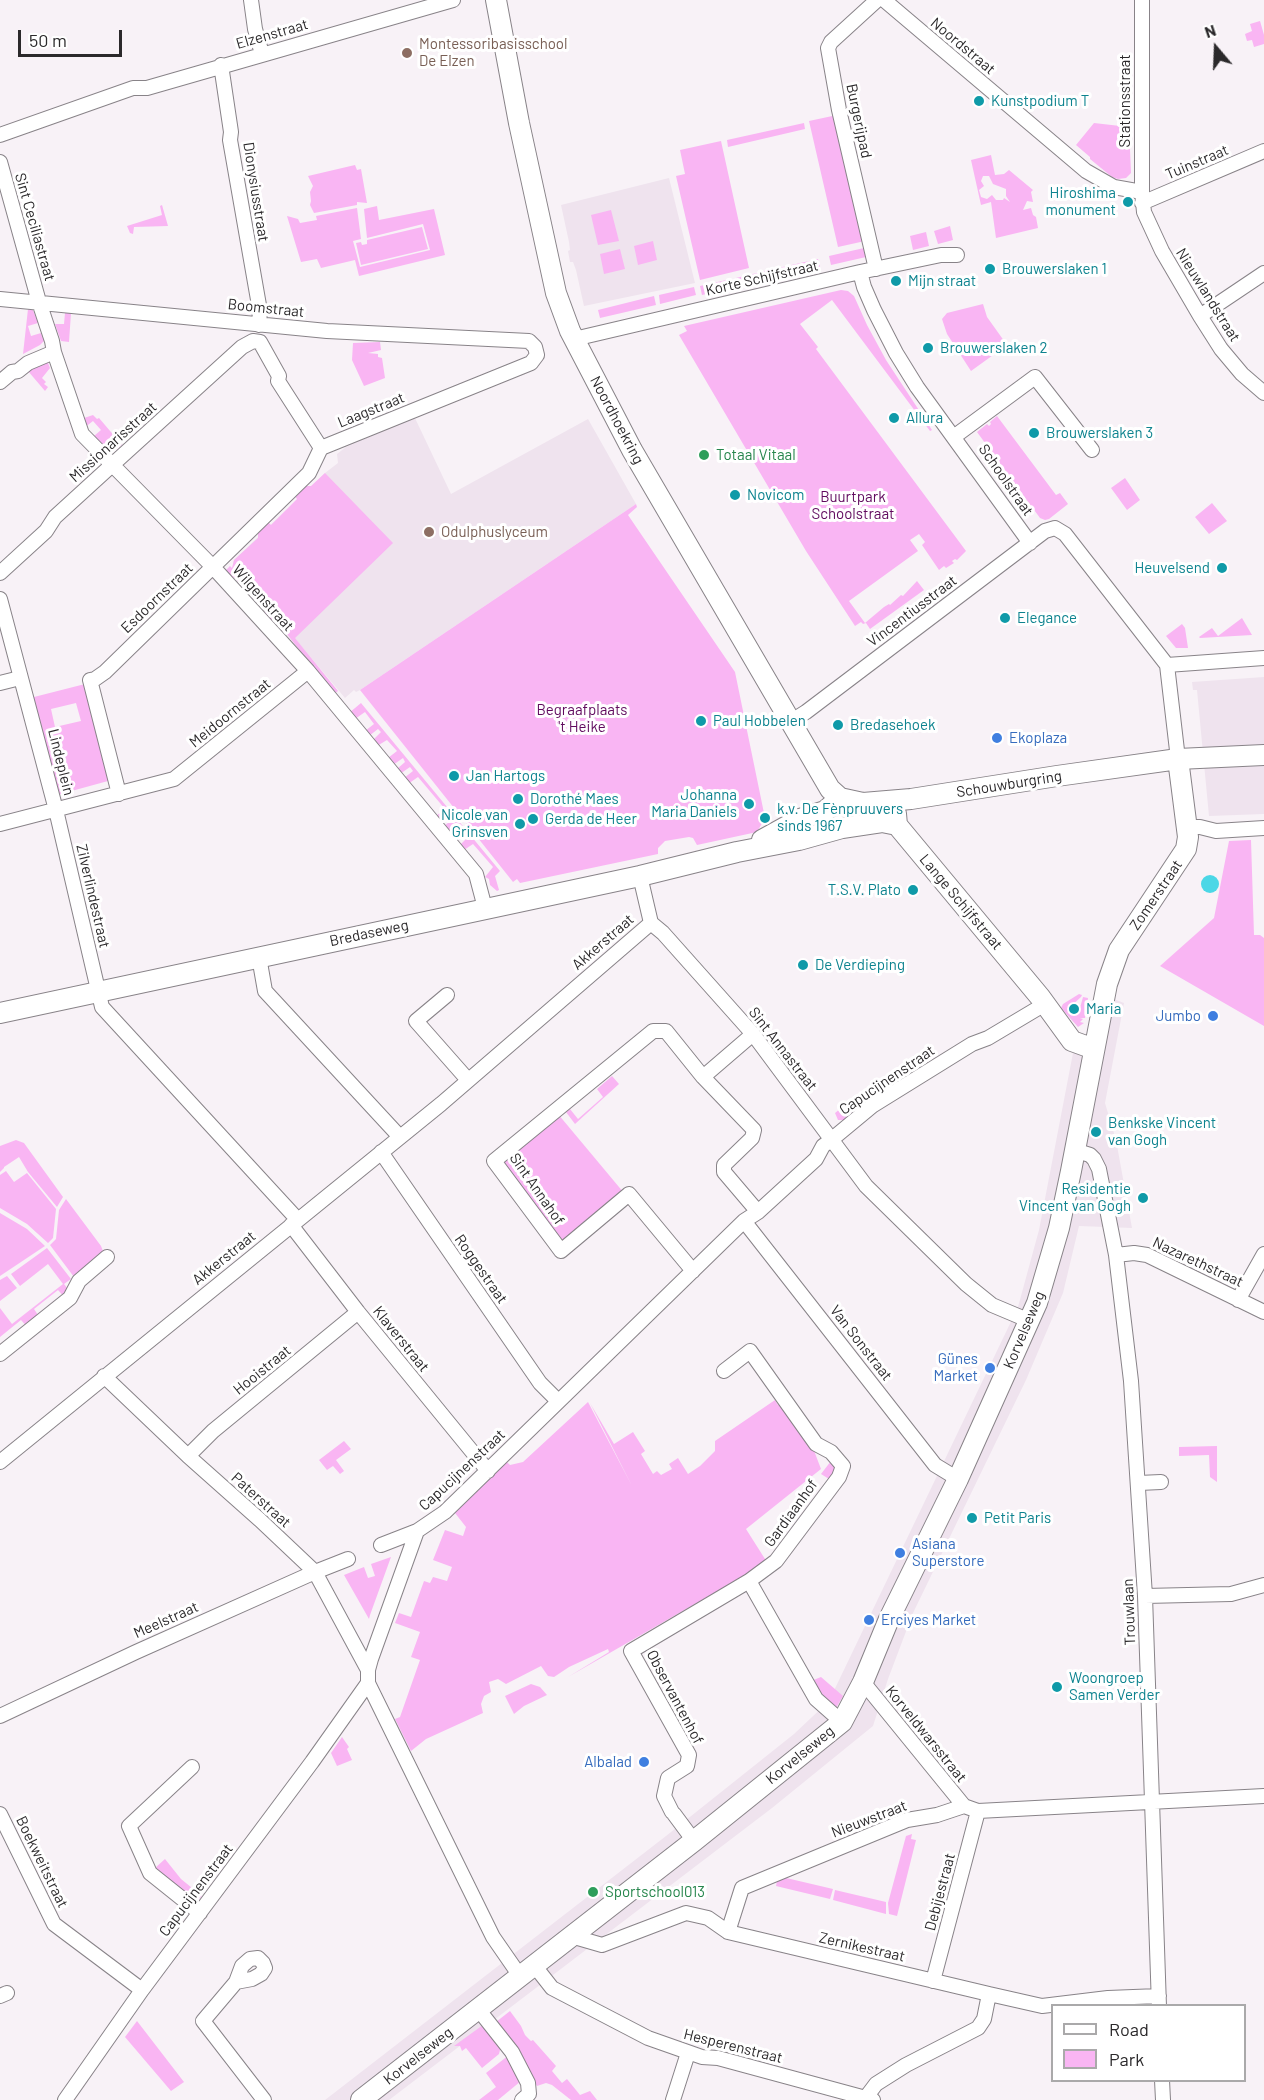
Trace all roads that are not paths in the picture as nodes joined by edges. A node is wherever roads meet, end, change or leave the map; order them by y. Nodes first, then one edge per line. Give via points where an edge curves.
1 (251, 0) edge
2 (453, 0) edge
3 (496, 0) edge
4 (877, 0) edge
5 (884, 0) edge
6 (1142, 0) edge
7 (262, 54) junction
8 (221, 65) junction
9 (0, 135) edge
10 (1264, 151) edge
11 (0, 162) edge
12 (1142, 198) junction
13 (957, 255) dead end
14 (876, 269) junction
15 (860, 272) junction
16 (1264, 273) edge
17 (0, 299) edge
18 (39, 302) junction
19 (1200, 316) junction
20 (259, 325) junction
21 (574, 339) junction
22 (529, 341) joint
23 (54, 352) junction
24 (0, 382) edge
25 (1264, 393) edge
26 (955, 436) junction
27 (321, 448) junction
28 (1092, 450) dead end
29 (112, 465) junction
30 (1030, 543) junction
31 (213, 567) junction
32 (0, 573) edge
33 (0, 599) edge
34 (1264, 658) edge
35 (1167, 665) junction
36 (308, 671) junction
37 (20, 678) junction
38 (0, 683) edge
39 (790, 722) junction
40 (1264, 755) edge
41 (1178, 759) junction
42 (172, 780) joint
43 (119, 794) junction
44 (840, 798) junction
45 (911, 800) junction
46 (56, 810) junction
47 (825, 812) junction
48 (0, 824) edge
49 (897, 825) junction
50 (1264, 828) edge
51 (1187, 832) junction
52 (789, 841) junction
53 (737, 852) junction
54 (640, 876) junction
55 (485, 908) junction
56 (651, 923) junction
57 (259, 957) junction
58 (98, 991) junction
59 (447, 995) dead end
60 (1045, 1004) junction
61 (0, 1012) edge
62 (753, 1034) junction
63 (1094, 1049) junction
64 (703, 1077) junction
65 (468, 1080) junction
66 (400, 1137) junction
67 (831, 1140) junction
68 (1074, 1150) junction
69 (381, 1152) junction
70 (759, 1212) junction
71 (744, 1221) junction
72 (295, 1223) junction
73 (1264, 1254) edge
74 (1116, 1255) junction
75 (106, 1257) dead end
76 (693, 1271) junction
77 (1238, 1300) junction
78 (358, 1312) junction
79 (1264, 1312) edge
80 (1030, 1321) junction
81 (0, 1354) edge
82 (724, 1371) dead end
83 (104, 1376) junction
84 (558, 1401) junction
85 (188, 1456) junction
86 (0, 1462) edge
87 (488, 1471) junction
88 (958, 1479) junction
89 (1161, 1482) dead end
90 (1139, 1483) junction
91 (417, 1531) junction
92 (381, 1545) dead end
93 (348, 1559) dead end
94 (315, 1572) junction
95 (750, 1581) junction
96 (1264, 1585) edge
97 (1145, 1596) junction
98 (368, 1677) junction
99 (863, 1682) junction
100 (0, 1716) edge
101 (842, 1722) junction
102 (192, 1767) dead end
103 (1264, 1796) edge
104 (1152, 1800) junction
105 (964, 1806) junction
106 (978, 1811) junction
107 (0, 1814) edge
108 (694, 1841) junction
109 (200, 1912) junction
110 (728, 1932) junction
111 (571, 1936) junction
112 (527, 1970) junction
113 (933, 1981) junction
114 (237, 1982) dead end
115 (142, 1990) junction
116 (988, 1994) junction
117 (1159, 2001) edge
118 (1058, 2004) edge
119 (1051, 2005) edge
120 (478, 2009) junction
121 (687, 2053) junction
122 (1162, 2082) edge
123 (867, 2099) edge
124 (65, 2100) edge
125 (264, 2100) edge
126 (361, 2100) edge
127 (522, 2100) edge
128 (672, 2100) edge
129 (1163, 2100) edge

1 - 7 street
2 - 7 street, Elzenstraat
3 - 21 street, Noordhoekring via 556,293
4 - 14 street, Burgerijpad via 828,48
5 - 12 street, Noordstraat via 1086,171
6 - 12 street, Stationsstraat
7 - 8 street, Elzenstraat
8 - 9 street, Elzenstraat via 147,88 133,88
8 - 20 street, Dionysiusstraat via 260,311
10 - 12 street, Tuinstraat
11 - 18 street, Sint Ceciliastraat
12 - 19 street, Nieuwlandstraat via 1147,221
13 - 14 street, Korte Schijfstraat
14 - 15 street, Korte Schijfstraat
15 - 21 street, Korte Schijfstraat
15 - 26 street, Schoolstraat via 896,353
16 - 19 street
17 - 18 street, Boomstraat
18 - 20 street, Boomstraat
18 - 23 street, Wilgenstraat
19 - 25 street, Nieuwlandstraat via 1221,349
20 - 22 street, Boomstraat
21 - 39 street, Noordhoekring via 632,450
22 - 27 street, Laagstraat via 537,352 531,363
23 - 24 street via 28,363
23 - 29 street, Wilgenstraat via 81,434
26 - 28 street via 1035,377
26 - 30 street, Schoolstraat
27 - 29 street, Missionarisstraat via 278,381 265,349 253,340
27 - 31 street, Esdoornstraat via 309,473
29 - 31 street, Wilgenstraat
29 - 32 street, Missionarisstraat
30 - 35 street, Vincentiusstraat via 1055,528 1065,534
30 - 39 street, Vincentiusstraat
31 - 36 street, Wilgenstraat
31 - 43 street, Esdoornstraat via 105,672 90,680
33 - 37 street, Lindeplein
34 - 35 street
35 - 41 street
36 - 42 street, Meidoornstraat
36 - 55 street, Wilgenstraat via 476,874
37 - 38 street
37 - 46 street, Lindeplein
39 - 44 street, Noordhoekring via 830,789
40 - 41 street, Schouwburgring
41 - 45 street, Schouwburgring
41 - 51 street
42 - 43 street, Lindeplein
43 - 46 street, Lindeplein
44 - 45 street, Schouwburgring via 863,803
44 - 47 street, Bredaseweg
45 - 49 street via 897,812
46 - 48 street
46 - 58 street, Zilverlindestraat
47 - 52 street via 815,825
47 - 53 street, Bredaseweg via 800,819
49 - 52 street via 867,823
49 - 60 street, Lange Schijfstraat
50 - 51 street via 1216,831 1200,827
51 - 63 street, Zomerstraat via 1186,849 1178,864 1119,950 1107,984
52 - 53 street, Bredaseweg
53 - 54 street, Bredaseweg
54 - 55 street, Bredaseweg
54 - 56 street
55 - 57 street, Bredaseweg
56 - 62 street, Sint Annastraat
56 - 65 street, Akkerstraat
57 - 58 street, Bredaseweg
57 - 66 street via 265,991
58 - 61 street, Bredaseweg
58 - 72 street, Klaverstraat via 102,1007
59 - 65 street via 416,1021
60 - 63 street, Lange Schijfstraat via 1072,1041
60 - 67 street, Capucijnenstraat via 872,1106
62 - 64 street
62 - 67 street, Sint Annastraat
63 - 68 street, Korvelseweg
64 - 70 street, Sint Annahof via 754,1130 752,1138 724,1165 724,1172
64 - 76 street, Sint Annahof via 666,1031 653,1031 494,1161 561,1251 629,1194
65 - 66 street, Akkerstraat
66 - 69 street, Akkerstraat
67 - 70 street, Capucijnenstraat
67 - 80 street, Sint Annastraat via 866,1186 966,1284 992,1305
68 - 74 street, Trouwlaan via 1090,1155 1099,1169
68 - 80 street, Korvelseweg via 1059,1228
69 - 72 street, Akkerstraat
69 - 84 street, Roggestraat via 540,1383
70 - 71 street, Capucijnenstraat
71 - 76 street, Capucijnenstraat
71 - 88 street, Van Sonstraat via 935,1465
72 - 78 street, Klaverstraat
72 - 83 street, Akkerstraat
73 - 77 street
74 - 77 street, Nazarethstraat via 1148,1255
74 - 90 street, Trouwlaan
75 - 81 street via 77,1283 70,1298
76 - 84 street, Capucijnenstraat
77 - 79 street, Nazarethstraat
78 - 85 street, Hooistraat
78 - 87 street, Klaverstraat
80 - 88 street, Korvelseweg
82 - 95 street, Gardiaanhof via 750,1350 816,1444 831,1452 843,1466 839,1477 776,1561
83 - 85 street, Paterstraat
83 - 86 street, Akkerstraat
84 - 87 street, Capucijnenstraat
85 - 94 street, Paterstraat
87 - 91 street, Capucijnenstraat via 445,1512
88 - 99 street, Korvelseweg via 889,1619
89 - 90 street
90 - 97 street, Trouwlaan
91 - 92 street
91 - 98 street, Capucijnenstraat
93 - 94 street, Meelstraat
94 - 98 street, Paterstraat
94 - 100 street, Meelstraat
95 - 101 street via 816,1700
95 - 108 street, Observantenhof via 631,1651 689,1755 687,1766 668,1778 664,1796
96 - 97 street via 1231,1594
97 - 104 street, Trouwlaan
98 - 109 street, Capucijnenstraat via 312,1762
98 - 112 street, Paterstraat via 493,1937
99 - 101 street, Korvelseweg
99 - 105 street, Korveldwarsstraat
101 - 108 street, Korvelseweg
102 - 109 street via 129,1826 150,1873
103 - 104 street
104 - 106 street
104 - 117 street, Trouwlaan
105 - 106 street
105 - 110 street, Nieuwstraat via 908,1820 742,1888
106 - 113 street, Debijestraat
107 - 115 street, Boekweitstraat via 54,1924
108 - 111 street, Korvelseweg
109 - 115 street, Capucijnenstraat
110 - 111 street via 708,1918 686,1913 602,1945
110 - 113 street, Zernikestraat
111 - 112 street, Korvelseweg
112 - 120 street, Korvelseweg
112 - 121 street, Hesperenstraat via 552,1988 648,2038
113 - 116 street, Zernikestraat
114 - 125 street via 203,2020
115 - 124 street, Capucijnenstraat
116 - 119 street, Zernikestraat
116 - 123 street via 984,2019 978,2028 876,2084
117 - 118 street, Zernikestraat via 1108,1998
120 - 126 street, Korvelseweg
120 - 127 street via 512,2052 528,2083 529,2094
121 - 123 street, Hesperenstraat
121 - 128 street
122 - 129 street

